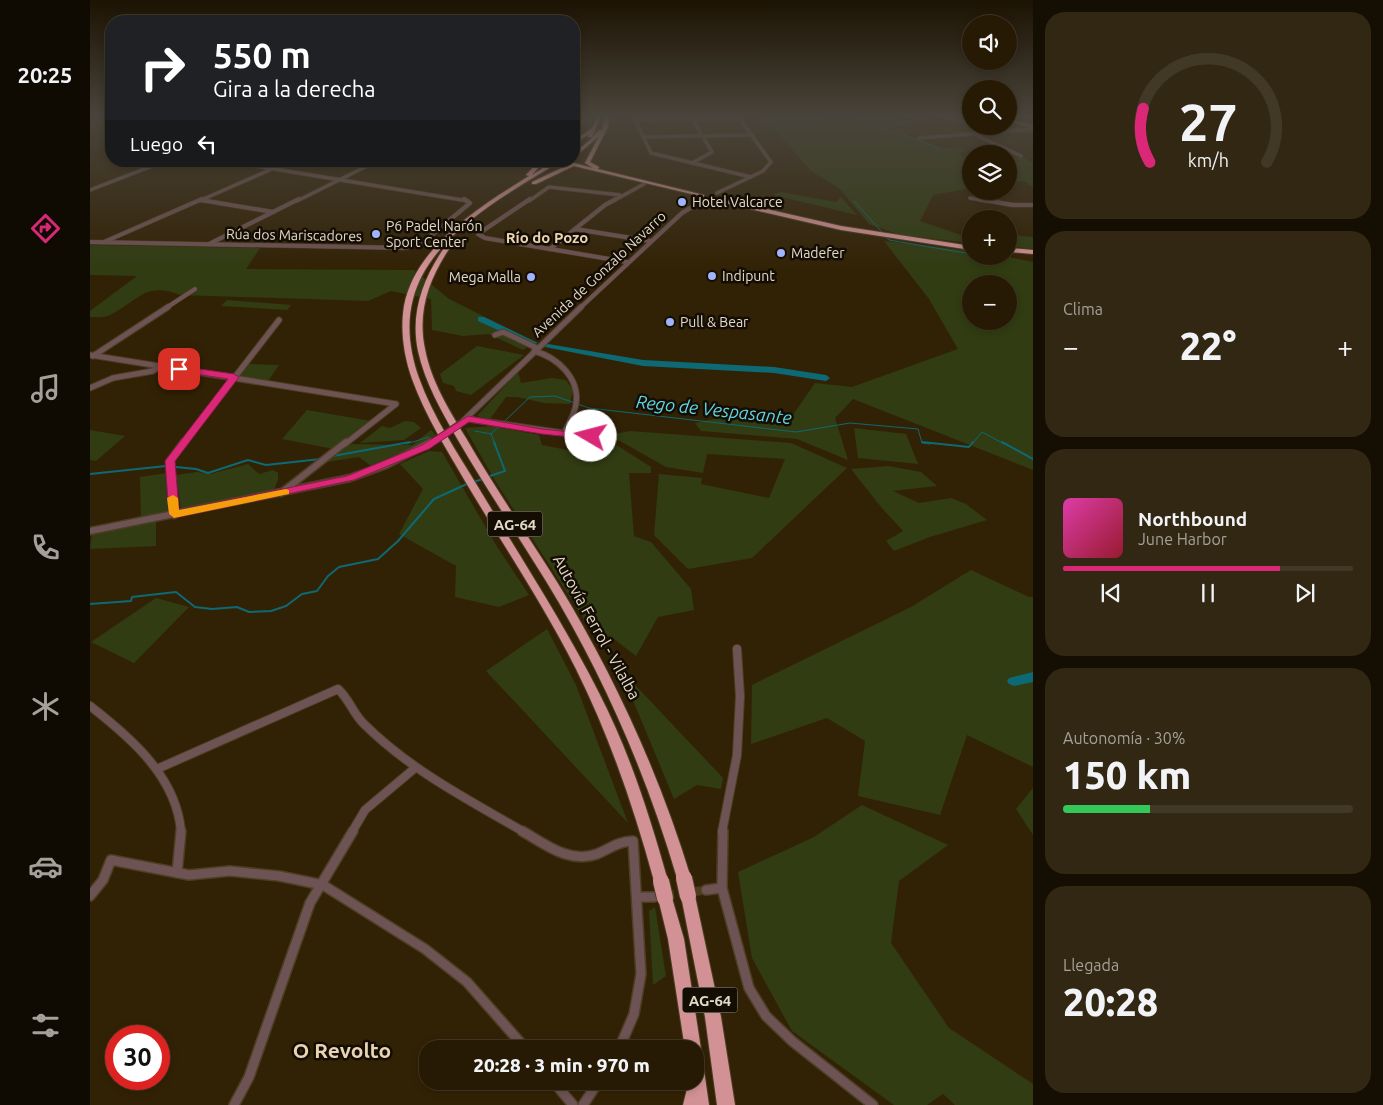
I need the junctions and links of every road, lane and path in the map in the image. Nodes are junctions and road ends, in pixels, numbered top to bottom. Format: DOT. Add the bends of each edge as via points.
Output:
graph roads {
  1 [pos="141,167"];
  2 [pos="148,167"];
  3 [pos="261,167"];
  4 [pos="277,167"];
  5 [pos="365,167"];
  6 [pos="536,167"];
  7 [pos="560,167"];
  8 [pos="560,167"];
  9 [pos="577,167"];
  10 [pos="583,167"];
  11 [pos="591,167"];
  12 [pos="708,167"];
  13 [pos="768,167"];
  14 [pos="273,169"];
  15 [pos="599,170"];
  16 [pos="751,177"];
  17 [pos="341,179"];
  18 [pos="648,183"];
  19 [pos="90,188"];
  20 [pos="620,196"];
  21 [pos="710,196"];
  22 [pos="201,200"];
  23 [pos="982,200"];
  24 [pos="1033,205"];
  25 [pos="274,212"];
  26 [pos="575,229"];
  27 [pos="456,230"];
  28 [pos="650,241"];
  29 [pos="90,242"];
  30 [pos="102,242"];
  31 [pos="208,244"];
  32 [pos="962,246"];
  33 [pos="550,249"];
  34 [pos="1017,252"];
  35 [pos="1033,253"];
  36 [pos="627,262"];
  37 [pos="195,289"];
  38 [pos="279,320"];
  39 [pos="495,335"];
  40 [pos="536,350"];
  41 [pos="91,356"];
  42 [pos="161,366"];
  43 [pos="234,377"];
  44 [pos="90,388"];
  45 [pos="468,419"];
  46 [pos="564,433"];
  47 [pos="591,436"];
  48 [pos="281,493"];
  49 [pos="174,514"];
  50 [pos="90,531"];
  51 [pos="737,649"];
  52 [pos="90,706"];
  53 [pos="415,768"];
  54 [pos="158,769"];
  55 [pos="177,873"];
  56 [pos="323,885"];
  57 [pos="722,888"];
  58 [pos="706,890"];
  59 [pos="90,896"];
  60 [pos="637,897"];
  61 [pos="660,898"];
  62 [pos="518,1040"];
  63 [pos="623,1040"];
  64 [pos="692,1040"];
  65 [pos="560,1090"];
  66 [pos="593,1090"];
  67 [pos="694,1090"];
  68 [pos="698,1090"];
  69 [pos="234,1105"];
  70 [pos="573,1105"];
  71 [pos="583,1105"];
  72 [pos="692,1105"];
  73 [pos="700,1105"];
  74 [pos="726,1105"];
  75 [pos="873,1105"];
  1 -- 19 [label="street"];
  2 -- 19 [label="street"];
  3 -- 14 [label="street"];
  4 -- 14 [label="street"];
  5 -- 17 [label="street"];
  6 -- 27 [label="highway"];
  7 -- 74 [label="highway, Autovía Ferrol - Vilalba / AG-64, bridge" via="465,230 447,248 434,268 419,308 421,349 439,398 458,433 598,662 644,757 684,878 713,1017"];
  8 -- 27 [label="highway, AG-64"];
  9 -- 15 [label="highway"];
  10 -- 15 [label="highway"];
  11 -- 15 [label="highway"];
  12 -- 16 [label="street"];
  13 -- 16 [label="street, Avenida de Gonzalo Navarro"];
  14 -- 17 [label="street"];
  14 -- 22 [label="street"];
  15 -- 18 [label="highway"];
  16 -- 21 [label="street, Avenida de Gonzalo Navarro"];
  17 -- 25 [label="street"];
  17 -- 31 [label="street, Rúa dos Mariscadores" via="469,202 422,243 410,247"];
  18 -- 20 [label="street"];
  18 -- 21 [label="highway"];
  20 -- 26 [label="street"];
  20 -- 33 [label="street" via="549,187 478,234"];
  21 -- 28 [label="street, Avenida de Gonzalo Navarro" via="682,213"];
  21 -- 32 [label="highway" via="849,229"];
  22 -- 25 [label="street"];
  22 -- 30 [label="street"];
  23 -- 24 [label="street"];
  25 -- 31 [label="street"];
  26 -- 28 [label="street"];
  26 -- 33 [label="street"];
  27 -- 61 [label="highway, AG-64, bridge" via="425,265 411,296 407,331 411,363 420,389 446,439 596,698 642,814 661,881"];
  28 -- 36 [label="street, Avenida de Gonzalo Navarro"];
  29 -- 30 [label="street, Rúa dos Mariscadores"];
  30 -- 31 [label="street, Rúa dos Mariscadores"];
  33 -- 36 [label="street"];
  34 -- 35 [label="highway"];
  36 -- 40 [label="street, Avenida de Gonzalo Navarro"];
  37 -- 41 [label="street"];
  38 -- 43 [label="street"];
  39 -- 40 [label="street" via="503,332"];
  40 -- 45 [label="street, Avenida de Gonzalo Navarro"];
  40 -- 46 [label="street" via="559,364 576,387 576,405"];
  41 -- 42 [label="street"];
  42 -- 43 [label="street"];
  42 -- 44 [label="street" via="153,371 113,378"];
  43 -- 48 [label="street" via="396,404"];
  43 -- 49 [label="street" via="170,461"];
  45 -- 46 [label="street"];
  45 -- 48 [label="street, Avenida de Gonzalo Navarro, bridge" via="436,440 386,465 350,478"];
  46 -- 47 [label="street"];
  48 -- 49 [label="street, Avenida de Gonzalo Navarro"];
  49 -- 50 [label="street, Avenida de Gonzalo Navarro"];
  51 -- 57 [label="street" via="740,696 737,755 722,834"];
  52 -- 54 [label="street" via="123,731"];
  53 -- 54 [label="street" via="361,721 348,698 338,689"];
  53 -- 56 [label="street" via="365,810"];
  53 -- 60 [label="street" via="560,853 579,857 593,855 626,840 633,841"];
  54 -- 55 [label="street" via="180,823"];
  55 -- 56 [label="street" via="189,876 230,871"];
  55 -- 59 [label="street" via="111,860 103,880"];
  56 -- 62 [label="street" via="425,949 467,982"];
  56 -- 69 [label="street" via="310,903 249,1077"];
  57 -- 58 [label="street"];
  57 -- 75 [label="street" via="749,988 766,1016 792,1041"];
  60 -- 61 [label="street"];
  60 -- 63 [label="street" via="641,974 634,1014"];
  61 -- 64 [label="highway, AG-64" via="676,939"];
  65 -- 70 [label="street"];
  66 -- 71 [label="street"];
  67 -- 72 [label="highway"];
  68 -- 73 [label="highway"];
}
